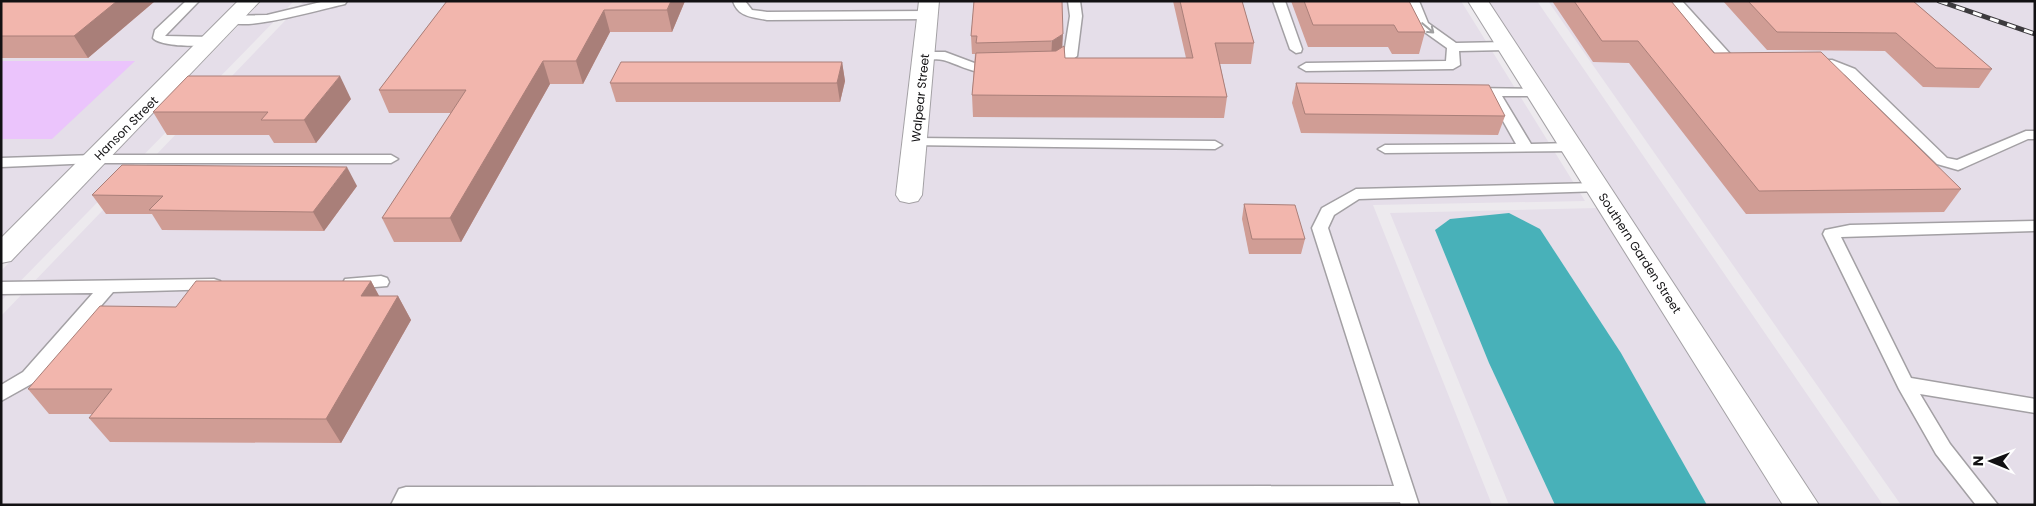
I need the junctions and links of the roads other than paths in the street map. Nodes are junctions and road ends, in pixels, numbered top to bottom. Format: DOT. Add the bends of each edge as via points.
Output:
graph roads {
  1 [pos="193,1"];
  2 [pos="250,1"];
  3 [pos="340,1"];
  4 [pos="739,1"];
  5 [pos="1074,1"];
  6 [pos="1280,1"];
  7 [pos="1413,1"];
  8 [pos="1478,1"];
  9 [pos="1675,1"];
  10 [pos="929,8"];
  11 [pos="232,20"];
  12 [pos="212,41"];
  13 [pos="1506,46"];
  14 [pos="1454,47"];
  15 [pos="1296,49"];
  16 [pos="924,56"];
  17 [pos="1756,63"];
  18 [pos="1804,64"];
  19 [pos="1035,66"];
  20 [pos="1005,67"];
  21 [pos="1306,67"];
  22 [pos="1454,92"];
  23 [pos="1493,92"];
  24 [pos="1536,92"];
  25 [pos="2035,135"];
  26 [pos="915,142"];
  27 [pos="1215,145"];
  28 [pos="1572,147"];
  29 [pos="1526,148"];
  30 [pos="1385,149"];
  31 [pos="95,159"];
  32 [pos="390,159"];
  33 [pos="1,163"];
  34 [pos="1597,188"];
  35 [pos="908,195"];
  36 [pos="2035,226"];
  37 [pos="1,254"];
  38 [pos="380,282"];
  39 [pos="332,283"];
  40 [pos="235,285"];
  41 [pos="108,287"];
  42 [pos="1,288"];
  43 [pos="1905,384"];
  44 [pos="1,394"];
  45 [pos="2035,406"];
  46 [pos="1409,500"];
  47 [pos="402,505"];
  48 [pos="1802,505"];
  49 [pos="1988,505"];
  1 -- 12 [label="lane" via="159,33 159,38"];
  2 -- 11 [label="street, Hanson Street"];
  3 -- 11 [label="lane" via="267,19"];
  4 -- 10 [label="lane" via="748,13 767,16"];
  5 -- 19 [label="lane" via="1076,16 1070,56 1055,66"];
  6 -- 15 [label="lane"];
  7 -- 14 [label="lane, one-way" via="1423,25"];
  8 -- 13 [label="street, Southern Garden Street"];
  9 -- 17 [label="lane" via="1728,59"];
  10 -- 16 [label="street, Walpear Street"];
  11 -- 12 [label="street, Hanson Street"];
  12 -- 31 [label="street, Hanson Street"];
  13 -- 14 [label="lane"];
  13 -- 24 [label="street, Southern Garden Street"];
  14 -- 21 [label="lane" via="1453,65"];
  16 -- 20 [label="lane" via="945,56 975,68"];
  16 -- 26 [label="street, Walpear Street"];
  18 -- 25 [label="lane" via="1832,64 1850,72 1942,161 1958,165 2026,135"];
  22 -- 23 [label="lane"];
  23 -- 24 [label="lane"];
  23 -- 29 [label="lane"];
  24 -- 28 [label="street, Southern Garden Street"];
  26 -- 27 [label="lane"];
  26 -- 35 [label="street, Walpear Street"];
  28 -- 29 [label="lane"];
  28 -- 34 [label="street, Southern Garden Street"];
  29 -- 30 [label="lane"];
  31 -- 32 [label="lane"];
  31 -- 33 [label="lane"];
  31 -- 37 [label="street, Hanson Street"];
  34 -- 46 [label="lane" via="1356,194 1328,212 1320,228"];
  34 -- 48 [label="street, Southern Garden Street"];
  36 -- 43 [label="lane" via="1850,230 1831,234"];
  38 -- 39 [label="lane"];
  40 -- 41 [label="lane"];
  41 -- 42 [label="lane"];
  41 -- 44 [label="lane" via="28,377"];
  43 -- 45 [label="lane"];
  43 -- 49 [label="lane" via="1943,450"];
  46 -- 47 [label="lane" via="406,495"];
}
